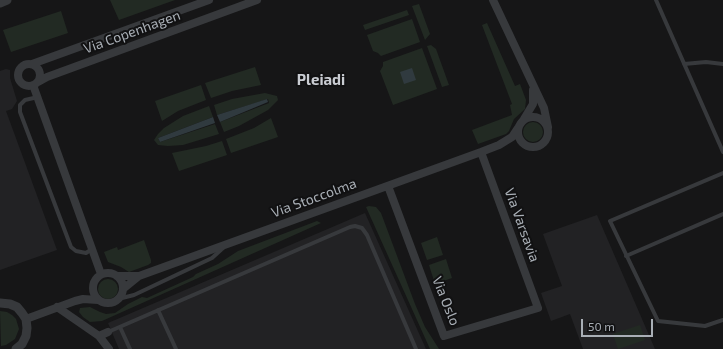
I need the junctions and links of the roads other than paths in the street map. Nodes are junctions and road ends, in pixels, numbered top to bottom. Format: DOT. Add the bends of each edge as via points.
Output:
graph roads {
  1 [pos="7,0"];
  2 [pos="209,0"];
  3 [pos="257,0"];
  4 [pos="493,0"];
  5 [pos="656,0"];
  6 [pos="0,3"];
  7 [pos="32,64"];
  8 [pos="684,64"];
  9 [pos="723,64"];
  10 [pos="36,83"];
  11 [pos="533,87"];
  12 [pos="38,97"];
  13 [pos="524,120"];
  14 [pos="548,127"];
  15 [pos="518,128"];
  16 [pos="524,144"];
  17 [pos="499,145"];
  18 [pos="481,152"];
  19 [pos="723,152"];
  20 [pos="723,173"];
  21 [pos="388,186"];
  22 [pos="723,214"];
  23 [pos="227,244"];
  24 [pos="92,249"];
  25 [pos="626,256"];
  26 [pos="101,274"];
  27 [pos="117,276"];
  28 [pos="139,276"];
  29 [pos="92,285"];
  30 [pos="123,290"];
  31 [pos="98,300"];
  32 [pos="118,300"];
  33 [pos="75,301"];
  34 [pos="0,303"];
  35 [pos="57,307"];
  36 [pos="538,308"];
  37 [pos="158,310"];
  38 [pos="26,319"];
  39 [pos="723,320"];
  40 [pos="120,327"];
  41 [pos="108,332"];
  42 [pos="100,336"];
  43 [pos="16,349"];
  44 [pos="109,349"];
  45 [pos="130,349"];
  46 [pos="176,349"];
  47 [pos="416,349"];
  1 -- 6 [label="street"];
  2 -- 7 [label="street, Via Copenhagen"];
  3 -- 10 [label="street, Via Copenhagen"];
  4 -- 11 [label="street"];
  5 -- 8 [label="lane"];
  7 -- 10 [label="street" via="40,72"];
  7 -- 10 [label="street" via="22,67 18,74 20,82 28,86"];
  8 -- 9 [label="lane"];
  8 -- 19 [label="lane"];
  10 -- 12 [label="street"];
  11 -- 13 [label="street" via="533,104"];
  11 -- 14 [label="street" via="544,108"];
  12 -- 24 [label="street"];
  12 -- 24 [label="lane" via="25,100 20,105 20,112 71,247 86,253"];
  13 -- 14 [label="street" via="528,117 538,117"];
  13 -- 15 [label="street"];
  14 -- 16 [label="street" via="548,136 542,144 533,147"];
  15 -- 16 [label="street" via="519,137"];
  15 -- 17 [label="street, Via Stoccolma" via="512,137"];
  16 -- 17 [label="street, Via Stoccolma"];
  17 -- 18 [label="street, Via Stoccolma"];
  18 -- 21 [label="street, Via Stoccolma"];
  18 -- 36 [label="street, Via Varsavia"];
  20 -- 25 [label="lane" via="610,221"];
  21 -- 23 [label="street, Via Stoccolma"];
  21 -- 36 [label="street, Via Oslo" via="444,336"];
  22 -- 25 [label="lane"];
  23 -- 28 [label="street, Via Stoccolma"];
  23 -- 32 [label="lane" via="212,258"];
  24 -- 26 [label="street"];
  25 -- 39 [label="lane" via="658,322 705,326"];
  26 -- 27 [label="street" via="112,273"];
  26 -- 29 [label="street"];
  27 -- 28 [label="street, Via Stoccolma"];
  27 -- 30 [label="street"];
  28 -- 30 [label="street, Via Stoccolma"];
  29 -- 31 [label="street"];
  29 -- 33 [label="street"];
  30 -- 32 [label="street"];
  31 -- 32 [label="street" via="109,304"];
  31 -- 33 [label="street"];
  33 -- 35 [label="street"];
  34 -- 38 [label="street" via="17,307"];
  35 -- 38 [label="street"];
  35 -- 42 [label="street"];
  37 -- 40 [label="lane"];
  37 -- 46 [label="lane"];
  37 -- 47 [label="lane" via="355,226 362,228 367,234"];
  38 -- 43 [label="street" via="26,336"];
  40 -- 41 [label="lane"];
  40 -- 45 [label="lane"];
  41 -- 42 [label="street"];
  42 -- 44 [label="street"];
}
